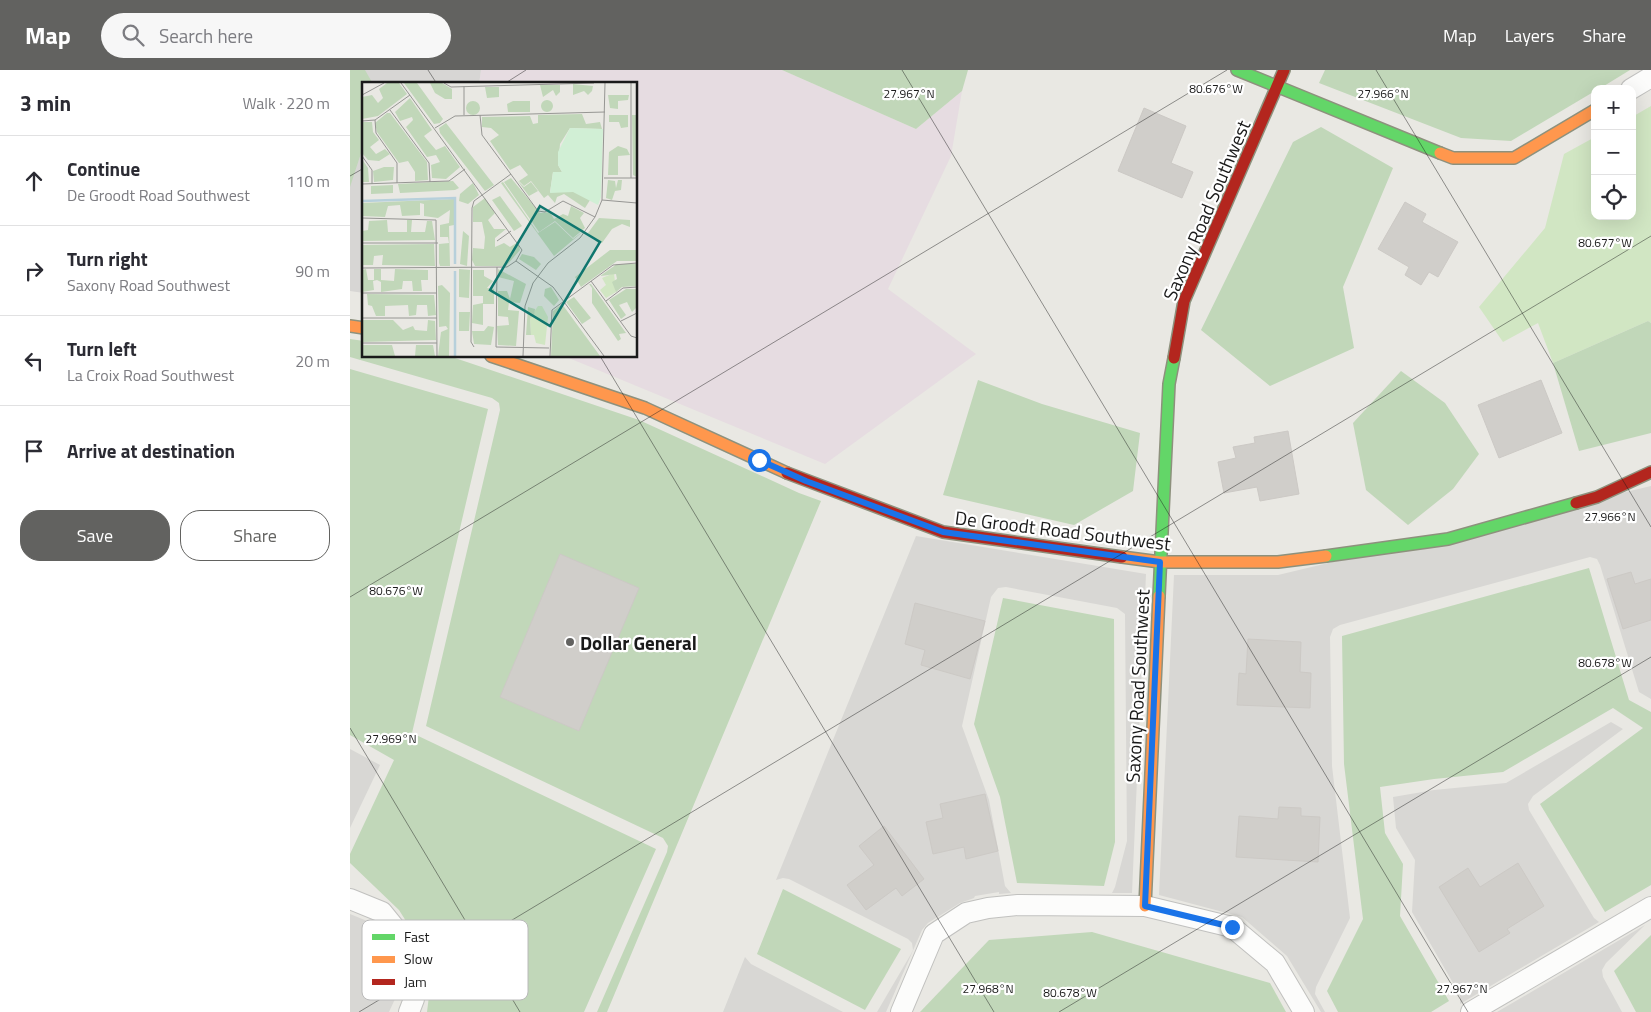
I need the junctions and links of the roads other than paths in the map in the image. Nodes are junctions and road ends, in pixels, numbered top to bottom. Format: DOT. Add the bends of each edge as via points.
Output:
graph roads {
  1 [pos="1238,70"];
  2 [pos="1284,70"];
  3 [pos="1651,77"];
  4 [pos="1277,86"];
  5 [pos="1636,86"];
  6 [pos="1591,112"];
  7 [pos="498,358"];
  8 [pos="1651,472"];
  9 [pos="1160,562"];
  10 [pos="350,899"];
  11 [pos="1145,906"];
  12 [pos="1651,907"];
  13 [pos="388,920"];
  14 [pos="414,1000"];
  15 [pos="409,1012"];
  16 [pos="901,1012"];
  17 [pos="1304,1012"];
  18 [pos="1471,1012"];
  1 -- 4 [label="street"];
  2 -- 4 [label="street, Saxony Road Southwest"];
  3 -- 5 [label="street"];
  4 -- 6 [label="street" via="1454,158 1514,158"];
  4 -- 9 [label="street, Saxony Road Southwest" via="1184,301 1169,384"];
  7 -- 9 [label="street, De Groodt Road Southwest" via="645,408 806,481 943,532"];
  8 -- 9 [label="street, De Groodt Road Southwest" via="1596,497 1448,538 1278,562"];
  9 -- 11 [label="street, Saxony Road Southwest"];
  10 -- 13 [label="street" via="382,912"];
  11 -- 16 [label="street" via="1018,906 988,908 966,914 934,934"];
  11 -- 17 [label="street" via="1232,927 1274,963"];
  12 -- 18 [label="street"];
  14 -- 15 [label="street"];
}
